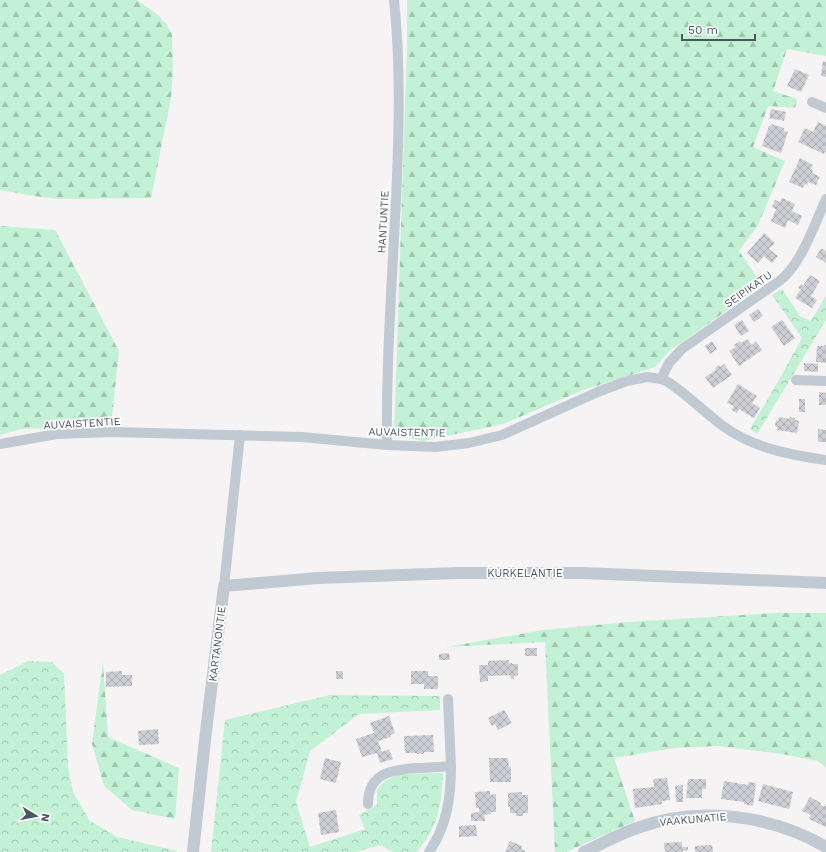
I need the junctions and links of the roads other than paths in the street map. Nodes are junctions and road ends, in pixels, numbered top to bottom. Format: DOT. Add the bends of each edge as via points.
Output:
graph roads {
  1 [pos="394,0"];
  2 [pos="812,102"];
  3 [pos="826,108"];
  4 [pos="826,199"];
  5 [pos="662,379"];
  6 [pos="796,380"];
  7 [pos="826,381"];
  8 [pos="240,435"];
  9 [pos="0,444"];
  10 [pos="387,445"];
  11 [pos="826,460"];
  12 [pos="826,583"];
  13 [pos="224,586"];
  14 [pos="448,699"];
  15 [pos="451,766"];
  16 [pos="368,804"];
  17 [pos="826,847"];
  18 [pos="193,852"];
  19 [pos="429,852"];
  20 [pos="584,852"];
  1 -- 10 [label="street, HANTUNTIE" via="398,35 398,142"];
  2 -- 3 [label="street"];
  4 -- 5 [label="street, SEIPIKATU" via="796,263 788,274 682,349 669,363"];
  5 -- 10 [label="street, AUVAISTENTIE" via="647,377 627,381 502,435 483,440 435,447"];
  5 -- 11 [label="street, AUVAISTENTIE" via="675,386 723,426 744,438 777,450"];
  6 -- 7 [label="street"];
  8 -- 9 [label="street, AUVAISTENTIE" via="112,432 57,434"];
  8 -- 10 [label="street, AUVAISTENTIE" via="302,437"];
  8 -- 13 [label="street, KARTANONTIE"];
  12 -- 13 [label="street, KURKELANTIE" via="582,573 458,573 318,578"];
  13 -- 18 [label="street, KARTANONTIE"];
  14 -- 15 [label="street"];
  15 -- 16 [label="street" via="383,774 372,786 368,794"];
  15 -- 19 [label="street" via="448,810 440,833"];
  17 -- 20 [label="street, VAAKUNATIE" via="796,832 766,822 721,816 690,817 654,823"];
}
